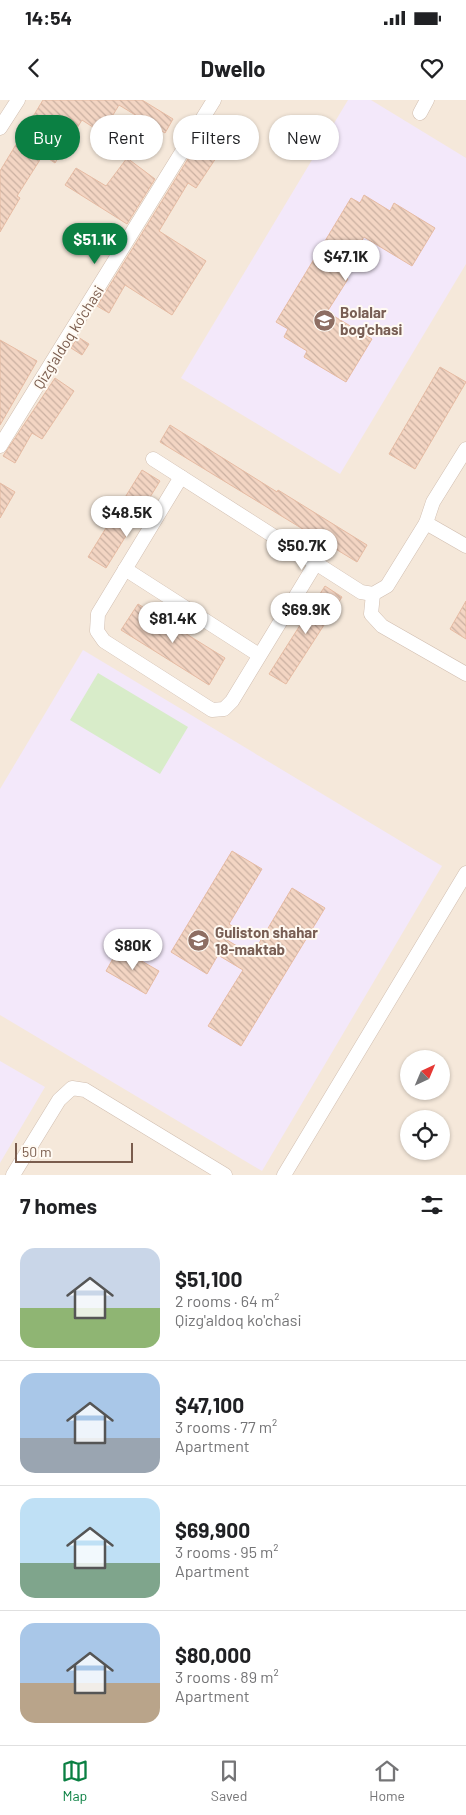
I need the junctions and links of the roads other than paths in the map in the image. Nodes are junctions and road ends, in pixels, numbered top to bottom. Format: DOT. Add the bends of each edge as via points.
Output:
graph roads {
  1 [pos="18,100"];
  2 [pos="214,100"];
  3 [pos="427,100"];
  4 [pos="420,113"];
  5 [pos="0,128"];
  6 [pos="0,446"];
  7 [pos="466,449"];
  8 [pos="153,459"];
  9 [pos="181,477"];
  10 [pos="426,523"];
  11 [pos="466,546"];
  12 [pos="316,563"];
  13 [pos="125,569"];
  14 [pos="373,594"];
  15 [pos="259,655"];
  16 [pos="466,674"];
  17 [pos="466,873"];
  18 [pos="13,1175"];
  19 [pos="225,1175"];
  20 [pos="284,1175"];
  1 -- 5 [label="street"];
  2 -- 6 [label="street, Qizg'aldoq ko'chasi"];
  3 -- 4 [label="street"];
  7 -- 10 [label="street" via="433,502"];
  8 -- 9 [label="street"];
  9 -- 12 [label="street"];
  9 -- 13 [label="street"];
  10 -- 11 [label="street"];
  10 -- 14 [label="street" via="387,586"];
  12 -- 14 [label="street" via="361,592"];
  12 -- 15 [label="street"];
  13 -- 15 [label="street"];
  13 -- 15 [label="street" via="98,614 97,631 104,641 212,710 224,709 232,701"];
  14 -- 16 [label="street" via="371,614 382,626"];
  17 -- 20 [label="street"];
  18 -- 19 [label="street" via="59,1100 72,1088 85,1090"];
}
